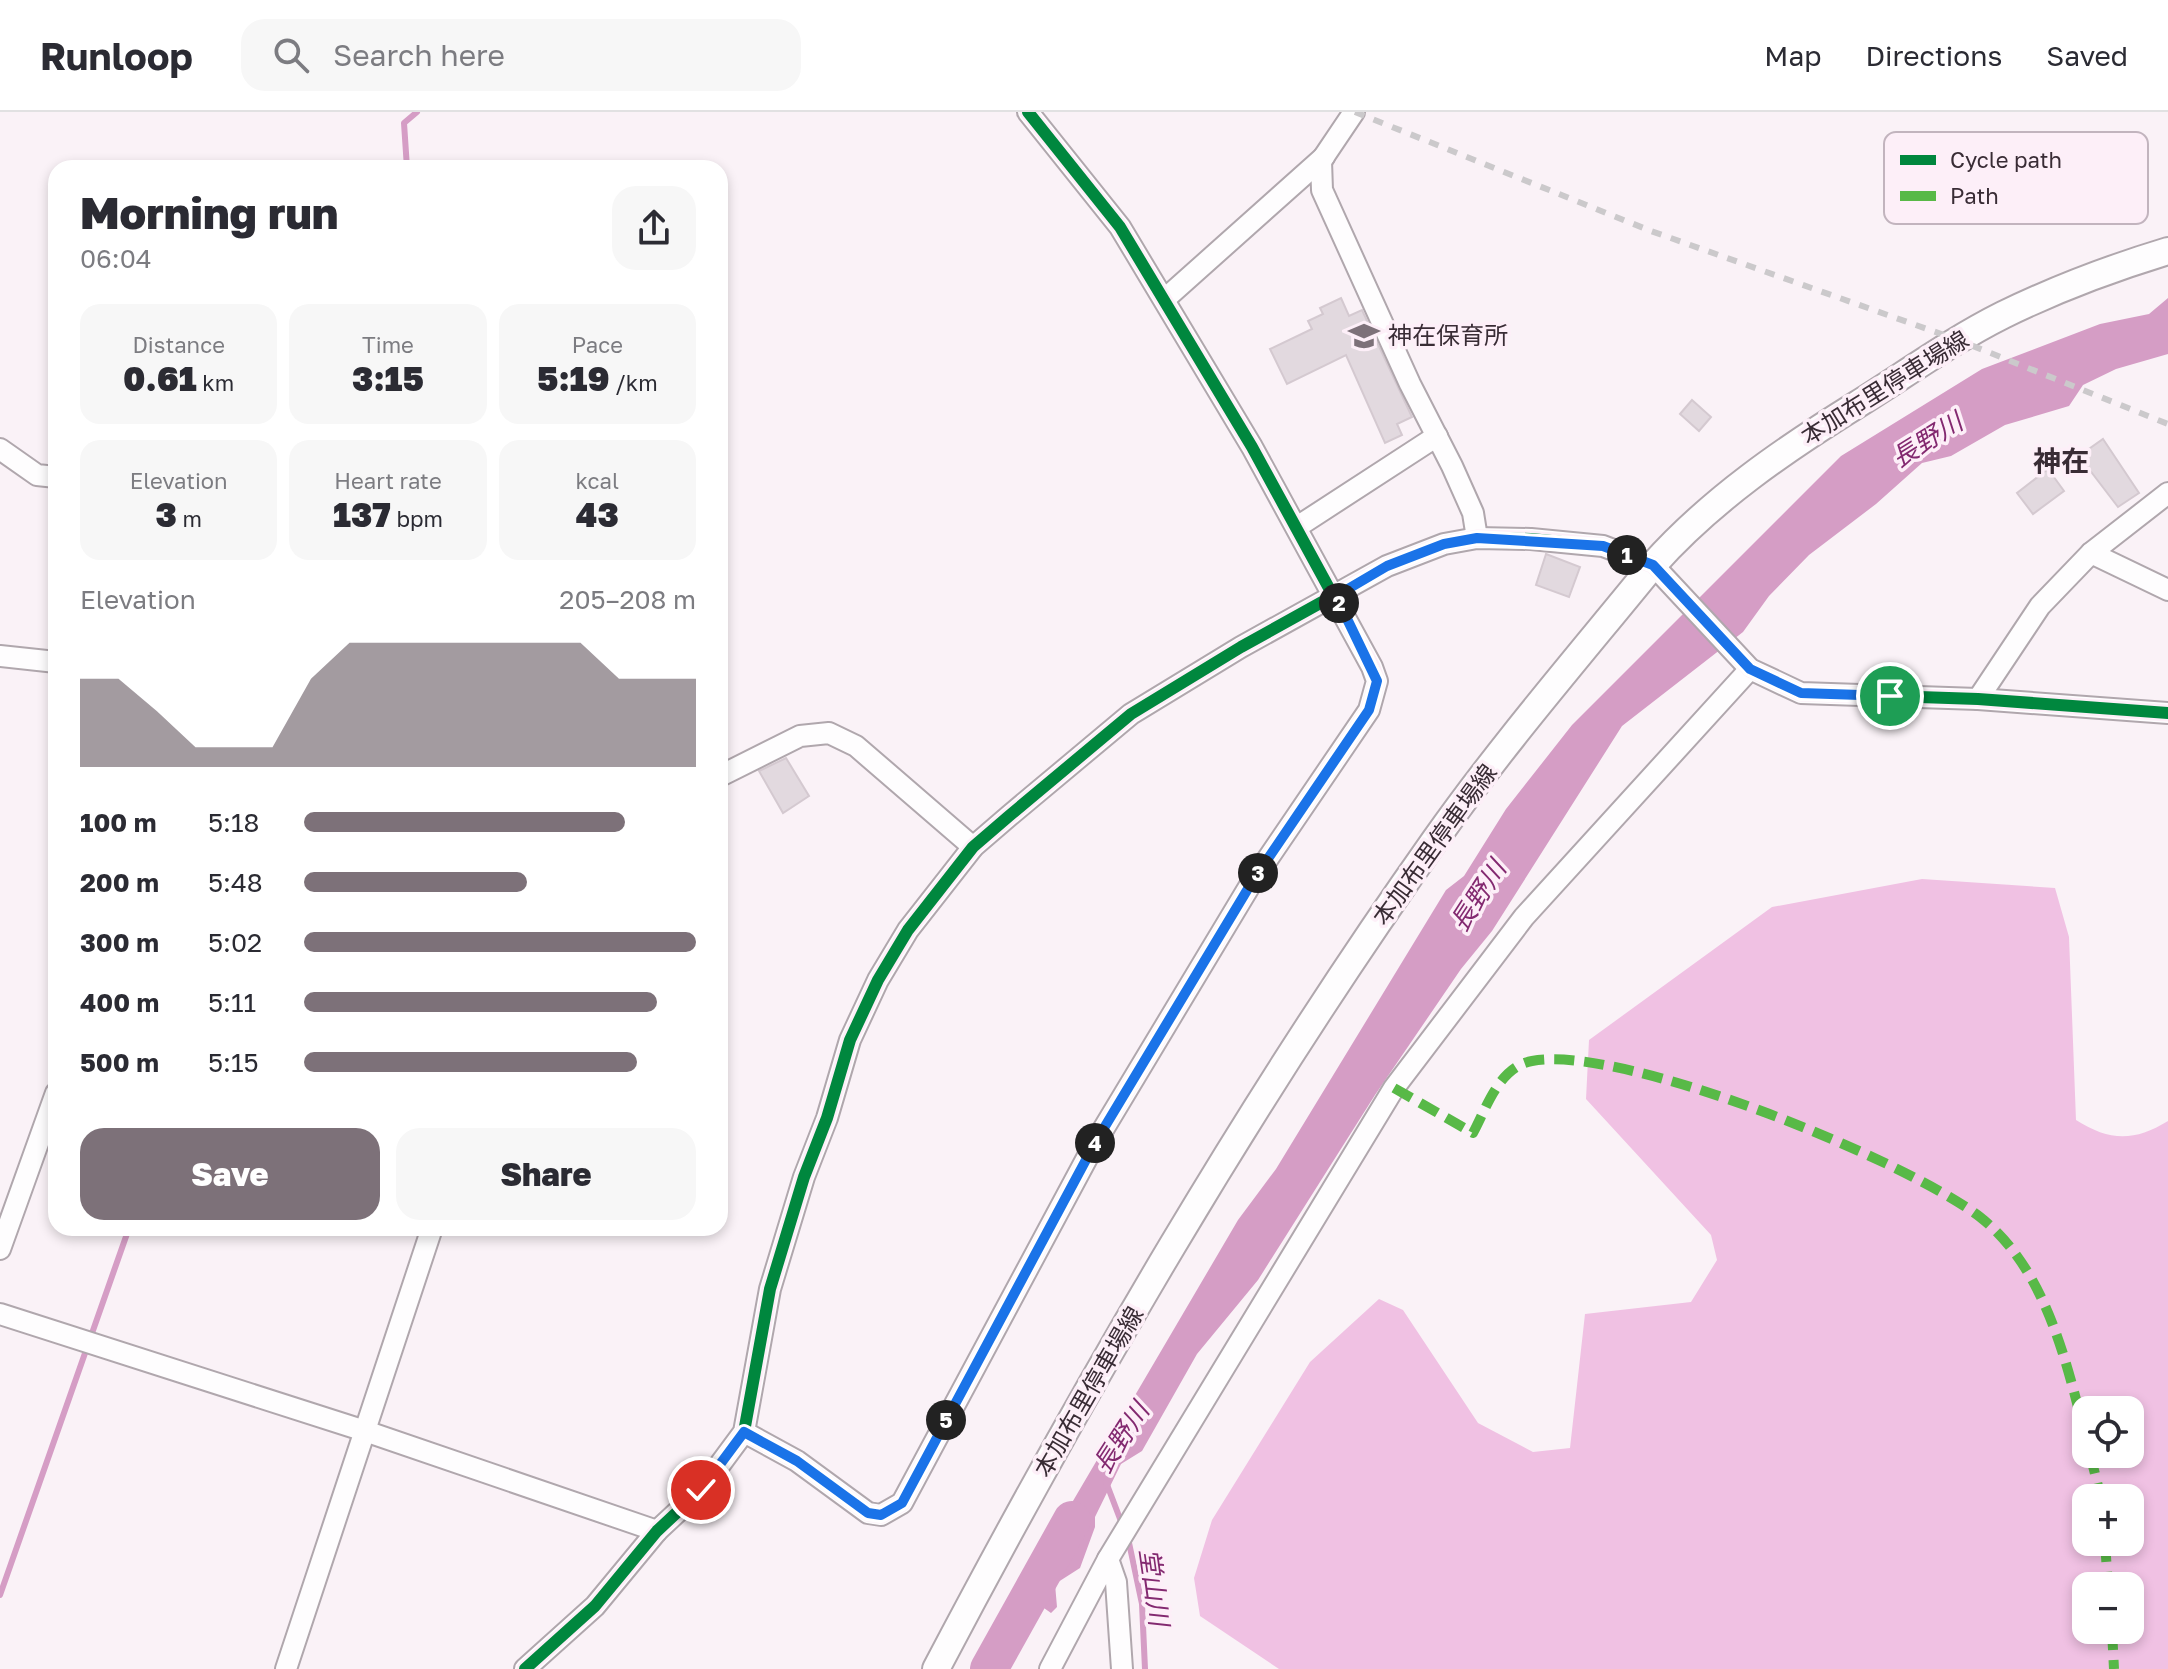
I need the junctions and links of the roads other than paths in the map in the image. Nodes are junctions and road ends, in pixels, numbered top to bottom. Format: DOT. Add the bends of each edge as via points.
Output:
graph roads {
  1 [pos="1028,112"];
  2 [pos="1354,112"];
  3 [pos="1326,155"];
  4 [pos="2168,251"];
  5 [pos="1166,298"];
  6 [pos="1437,436"];
  7 [pos="0,449"];
  8 [pos="48,476"];
  9 [pos="2168,493"];
  10 [pos="1297,527"];
  11 [pos="1477,538"];
  12 [pos="2091,553"];
  13 [pos="1653,565"];
  14 [pos="2168,590"];
  15 [pos="1336,596"];
  16 [pos="0,656"];
  17 [pos="48,661"];
  18 [pos="1750,669"];
  19 [pos="1978,699"];
  20 [pos="2168,713"];
  21 [pos="728,772"];
  22 [pos="973,847"];
  23 [pos="48,1115"];
  24 [pos="429,1236"];
  25 [pos="0,1249"];
  26 [pos="0,1314"];
  27 [pos="365,1431"];
  28 [pos="744,1432"];
  29 [pos="657,1531"];
  30 [pos="1108,1559"];
  31 [pos="286,1669"];
  32 [pos="525,1669"];
  33 [pos="936,1669"];
  34 [pos="1050,1669"];
  35 [pos="1122,1669"];
  1 -- 5 [label="street" via="1120,227"];
  2 -- 3 [label="street"];
  3 -- 5 [label="street"];
  3 -- 6 [label="street" via="1320,174 1327,206"];
  4 -- 13 [label="main road, 本加布里停車場線" via="2062,289 1958,340 1801,439 1680,535"];
  5 -- 10 [label="street"];
  6 -- 10 [label="street"];
  6 -- 11 [label="street" via="1473,513"];
  7 -- 8 [label="street" via="37,475"];
  9 -- 12 [label="street"];
  10 -- 15 [label="street"];
  11 -- 13 [label="street" via="1603,546"];
  11 -- 15 [label="street" via="1444,544 1387,566"];
  12 -- 14 [label="street"];
  12 -- 19 [label="street" via="2040,606"];
  13 -- 18 [label="street"];
  13 -- 33 [label="main road, 本加布里停車場線" via="1436,838 1338,983 1110,1353"];
  15 -- 22 [label="street" via="1131,714"];
  15 -- 28 [label="street" via="1377,681 1369,710 1252,882 1095,1143 902,1503 881,1515 868,1513 797,1461"];
  16 -- 17 [label="street"];
  18 -- 19 [label="street" via="1801,693"];
  18 -- 30 [label="street" via="1524,917 1394,1088"];
  19 -- 20 [label="street"];
  21 -- 22 [label="street" via="800,736 829,733 856,746"];
  22 -- 28 [label="street" via="908,930 850,1040 770,1289"];
  23 -- 25 [label="street"];
  24 -- 27 [label="street"];
  26 -- 27 [label="street"];
  27 -- 29 [label="street"];
  27 -- 31 [label="street"];
  28 -- 29 [label="street" via="701,1490"];
  29 -- 32 [label="street" via="595,1606"];
  30 -- 34 [label="street"];
  30 -- 35 [label="street" via="1116,1582"];
}
